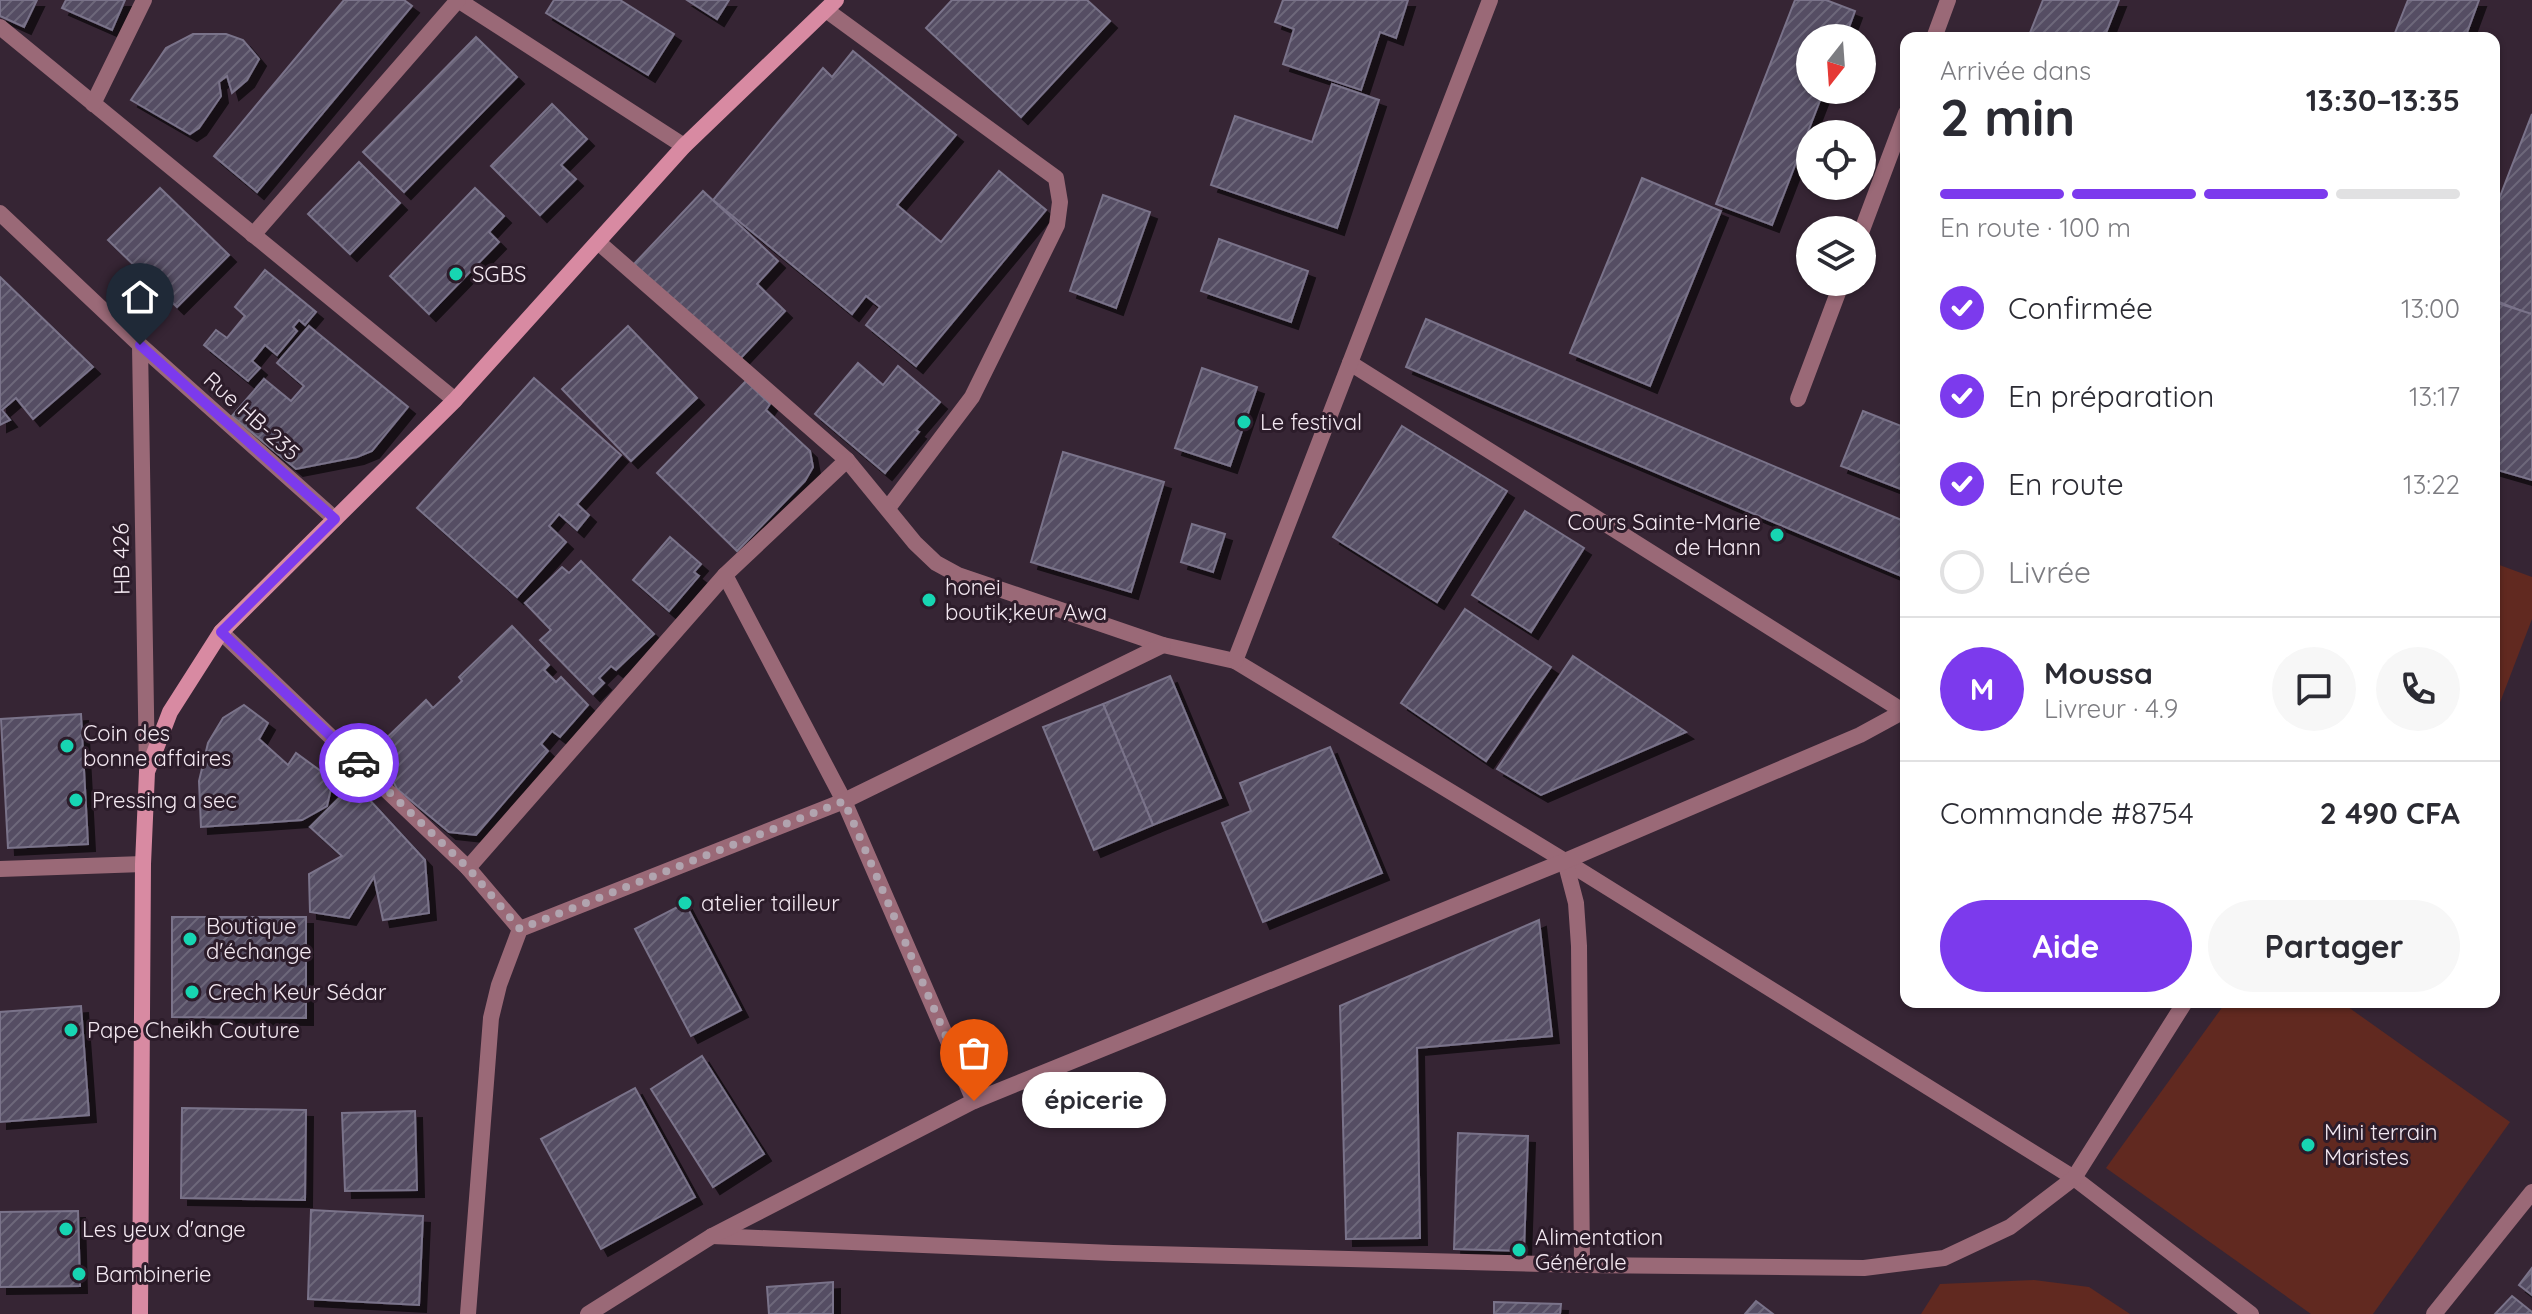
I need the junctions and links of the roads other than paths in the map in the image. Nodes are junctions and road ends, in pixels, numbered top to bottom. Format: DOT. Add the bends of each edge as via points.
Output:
graph roads {
  1 [pos="144,0"];
  2 [pos="458,0"];
  3 [pos="1490,0"];
  4 [pos="1948,0"];
  5 [pos="831,5"];
  6 [pos="0,27"];
  7 [pos="1936,32"];
  8 [pos="93,104"];
  9 [pos="1900,129"];
  10 [pos="684,146"];
  11 [pos="0,213"];
  12 [pos="1867,216"];
  13 [pos="253,235"];
  14 [pos="598,242"];
  15 [pos="1837,296"];
  16 [pos="140,345"];
  17 [pos="1350,363"];
  18 [pos="1798,399"];
  19 [pos="455,400"];
  20 [pos="847,460"];
  21 [pos="888,508"];
  22 [pos="335,519"];
  23 [pos="725,575"];
  24 [pos="221,632"];
  25 [pos="1163,645"];
  26 [pos="1235,661"];
  27 [pos="1900,709"];
  28 [pos="1900,715"];
  29 [pos="147,772"];
  30 [pos="844,801"];
  31 [pos="1565,861"];
  32 [pos="143,864"];
  33 [pos="468,868"];
  34 [pos="0,869"];
  35 [pos="520,929"];
  36 [pos="2181,1008"];
  37 [pos="974,1101"];
  38 [pos="2074,1178"];
  39 [pos="2532,1192"];
  40 [pos="712,1236"];
  41 [pos="1582,1265"];
  42 [pos="140,1314"];
  43 [pos="468,1314"];
  44 [pos="588,1314"];
  45 [pos="2251,1314"];
  46 [pos="2434,1314"];
  1 -- 8 [label="street"];
  2 -- 10 [label="street"];
  2 -- 13 [label="street"];
  3 -- 17 [label="street"];
  4 -- 7 [label="street"];
  5 -- 10 [label="street"];
  5 -- 21 [label="street" via="1056,178 1060,202 1057,225 972,397"];
  6 -- 8 [label="street"];
  8 -- 13 [label="street"];
  9 -- 12 [label="street"];
  10 -- 14 [label="street"];
  11 -- 16 [label="street, Rue HB-235"];
  13 -- 19 [label="street"];
  14 -- 19 [label="street"];
  14 -- 20 [label="street"];
  15 -- 18 [label="street"];
  16 -- 22 [label="street, Rue HB-235"];
  16 -- 29 [label="street, HB 426"];
  17 -- 26 [label="street"];
  17 -- 27 [label="street"];
  19 -- 22 [label="street"];
  20 -- 21 [label="street"];
  20 -- 23 [label="street"];
  21 -- 25 [label="street" via="915,543 958,575"];
  22 -- 24 [label="street"];
  23 -- 30 [label="street"];
  23 -- 33 [label="street"];
  24 -- 29 [label="street" via="170,712"];
  24 -- 33 [label="street"];
  25 -- 26 [label="street"];
  25 -- 30 [label="street"];
  26 -- 31 [label="street"];
  28 -- 31 [label="street"];
  29 -- 32 [label="street"];
  30 -- 35 [label="street"];
  30 -- 37 [label="street"];
  31 -- 37 [label="street"];
  31 -- 38 [label="street"];
  31 -- 41 [label="street" via="1576,903 1579,946"];
  32 -- 34 [label="street"];
  32 -- 42 [label="street"];
  33 -- 35 [label="street"];
  35 -- 43 [label="street" via="491,1018"];
  36 -- 38 [label="street"];
  37 -- 40 [label="street"];
  38 -- 41 [label="street" via="2010,1227 1944,1258 1864,1268"];
  38 -- 45 [label="street"];
  39 -- 46 [label="street"];
  40 -- 41 [label="street"];
  40 -- 44 [label="street"];
}
